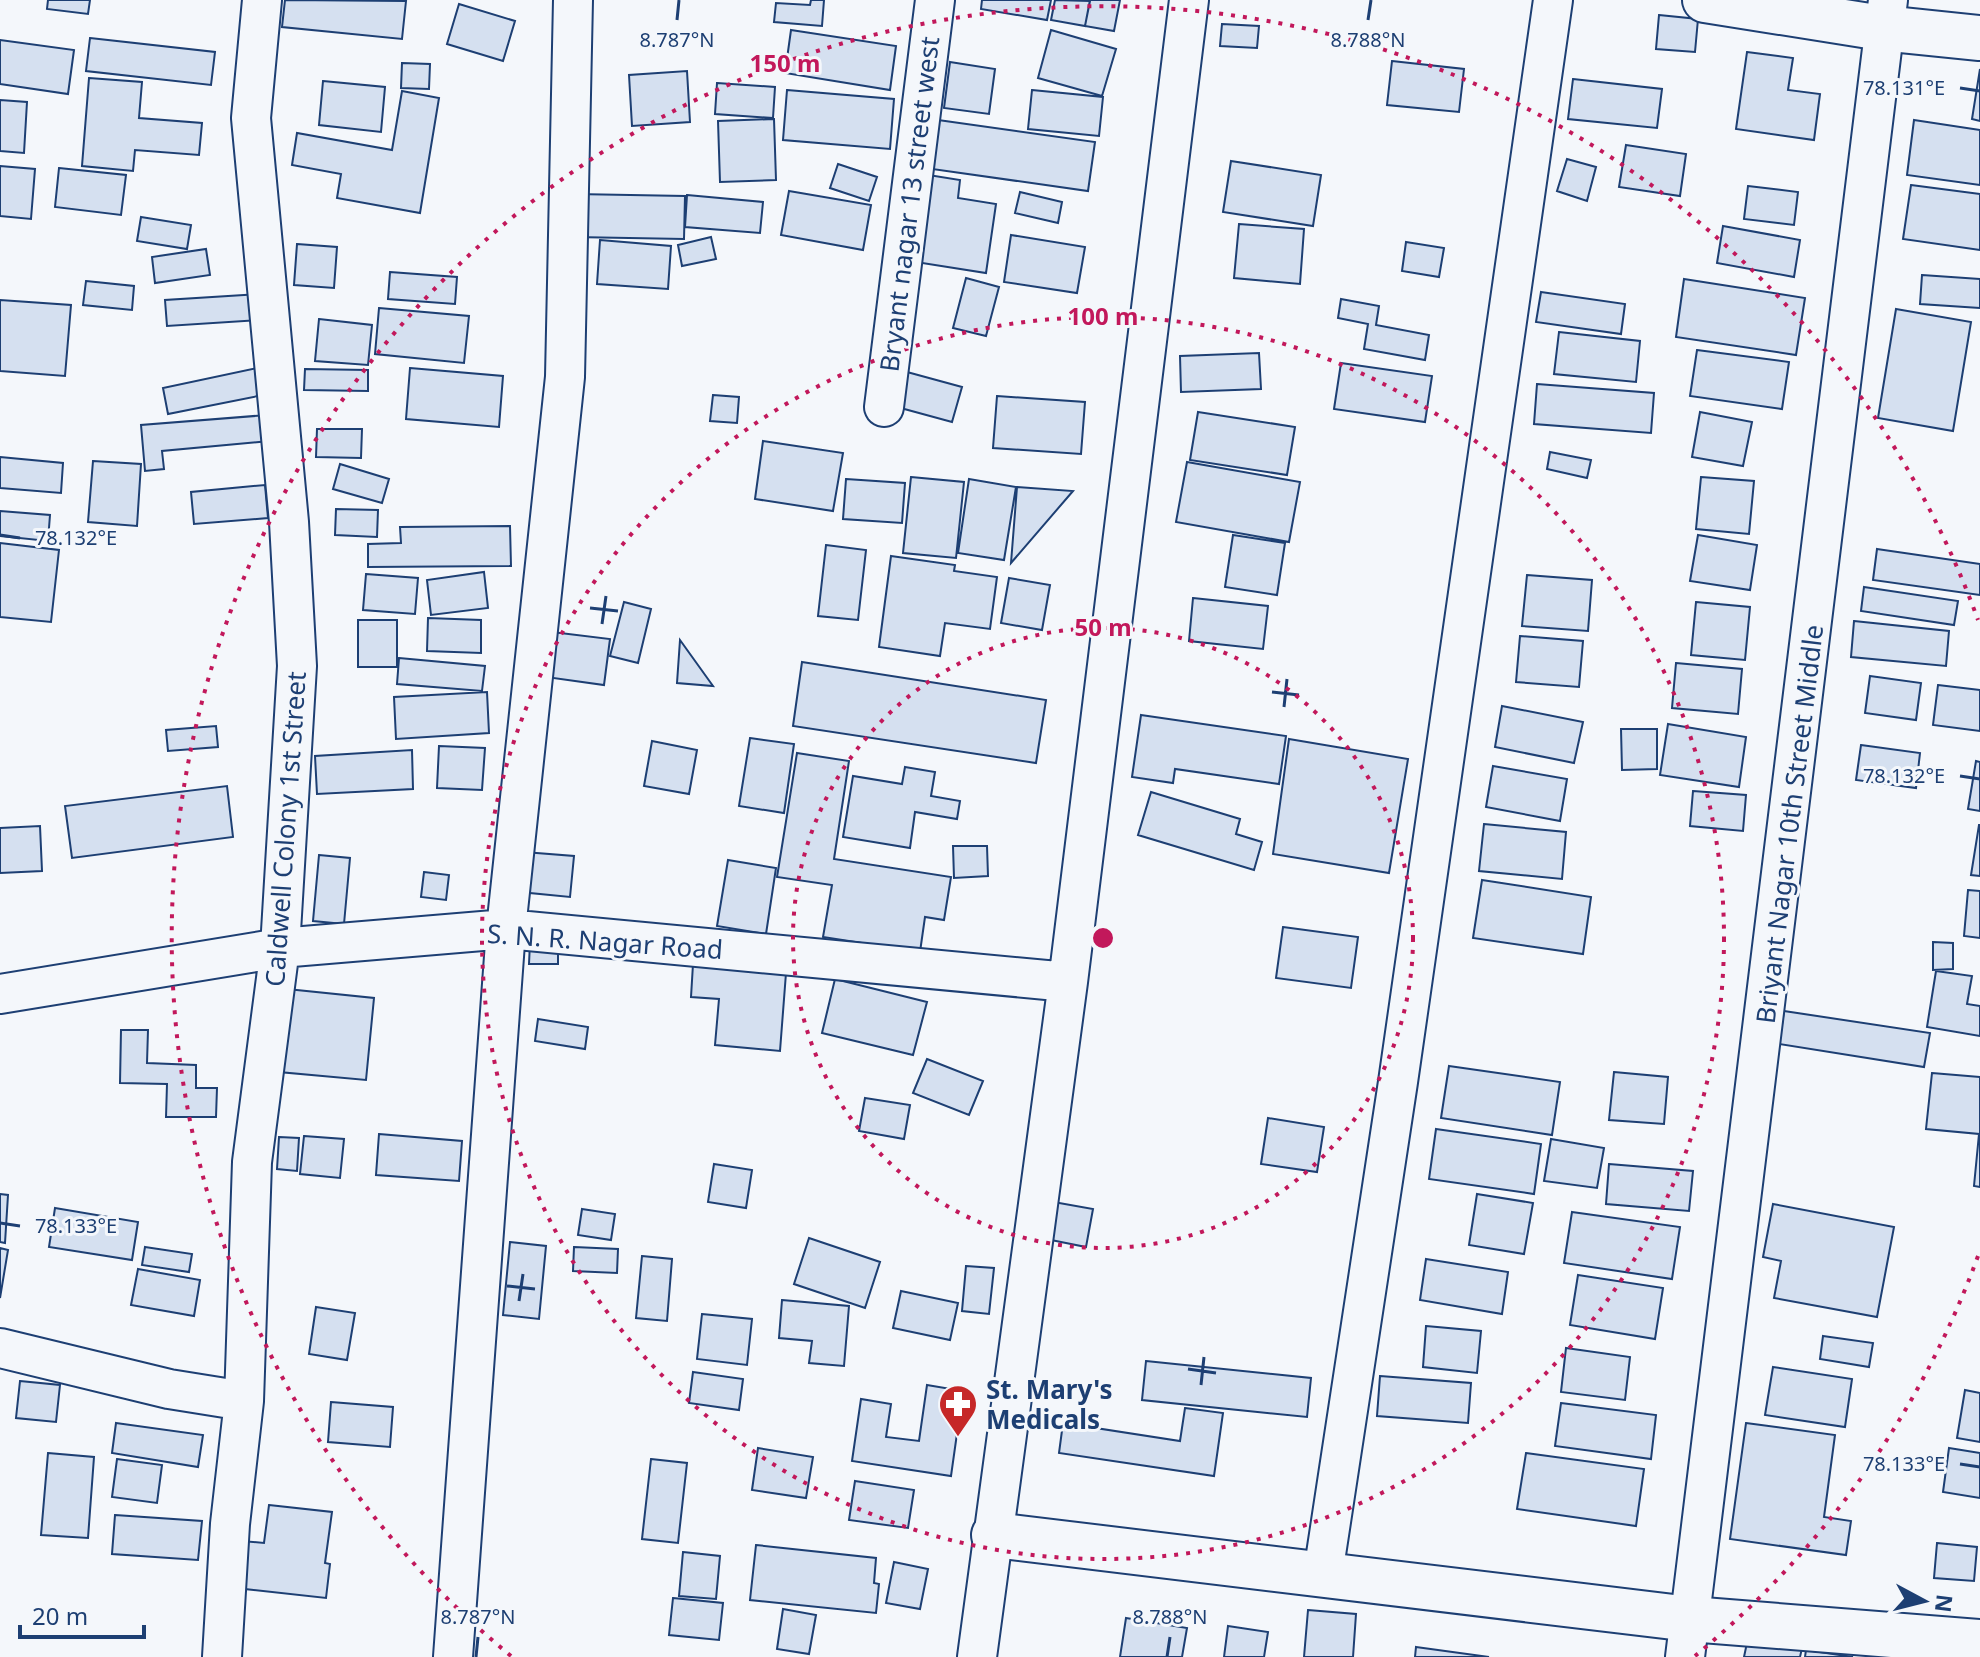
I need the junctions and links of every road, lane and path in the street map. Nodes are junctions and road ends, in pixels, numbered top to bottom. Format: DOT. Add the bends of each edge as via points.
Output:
graph roads {
  1 [pos="262,0"];
  2 [pos="573,0"];
  3 [pos="935,0"];
  4 [pos="1189,0"];
  5 [pos="1553,0"];
  6 [pos="1705,0"];
  7 [pos="1885,14"];
  8 [pos="1980,38"];
  9 [pos="884,407"];
  10 [pos="506,929"];
  11 [pos="280,948"];
  12 [pos="1068,982"];
  13 [pos="0,994"];
  14 [pos="0,1348"];
  15 [pos="244,1401"];
  16 [pos="994,1535"];
  17 [pos="1323,1574"];
  18 [pos="1687,1638"];
  19 [pos="1980,1642"];
  20 [pos="222,1657"];
  21 [pos="453,1657"];
  22 [pos="977,1657"];
  1 -- 11 [label="street, Caldwell Colony 1st Street" via="251,118 289,522 297,666"];
  2 -- 10 [label="street" via="565,377"];
  3 -- 9 [label="street, Bryant nagar 13 street west"];
  4 -- 12 [label="street"];
  5 -- 17 [label="street"];
  6 -- 7 [label="street"];
  7 -- 8 [label="street"];
  7 -- 18 [label="street, Briyant Nagar 10th Street Middle"];
  10 -- 11 [label="street, S. N. R. Nagar Road"];
  10 -- 12 [label="street, S. N. R. Nagar Road"];
  10 -- 21 [label="street"];
  11 -- 13 [label="street, S. N. R. Nagar Road"];
  11 -- 15 [label="street, Caldwell Colony 1st Street" via="252,1162"];
  12 -- 16 [label="street"];
  14 -- 15 [label="street" via="169,1389"];
  15 -- 20 [label="street, Caldwell Colony 1st Street"];
  16 -- 17 [label="street"];
  16 -- 22 [label="street"];
  17 -- 18 [label="street"];
  18 -- 19 [label="street"];
}
